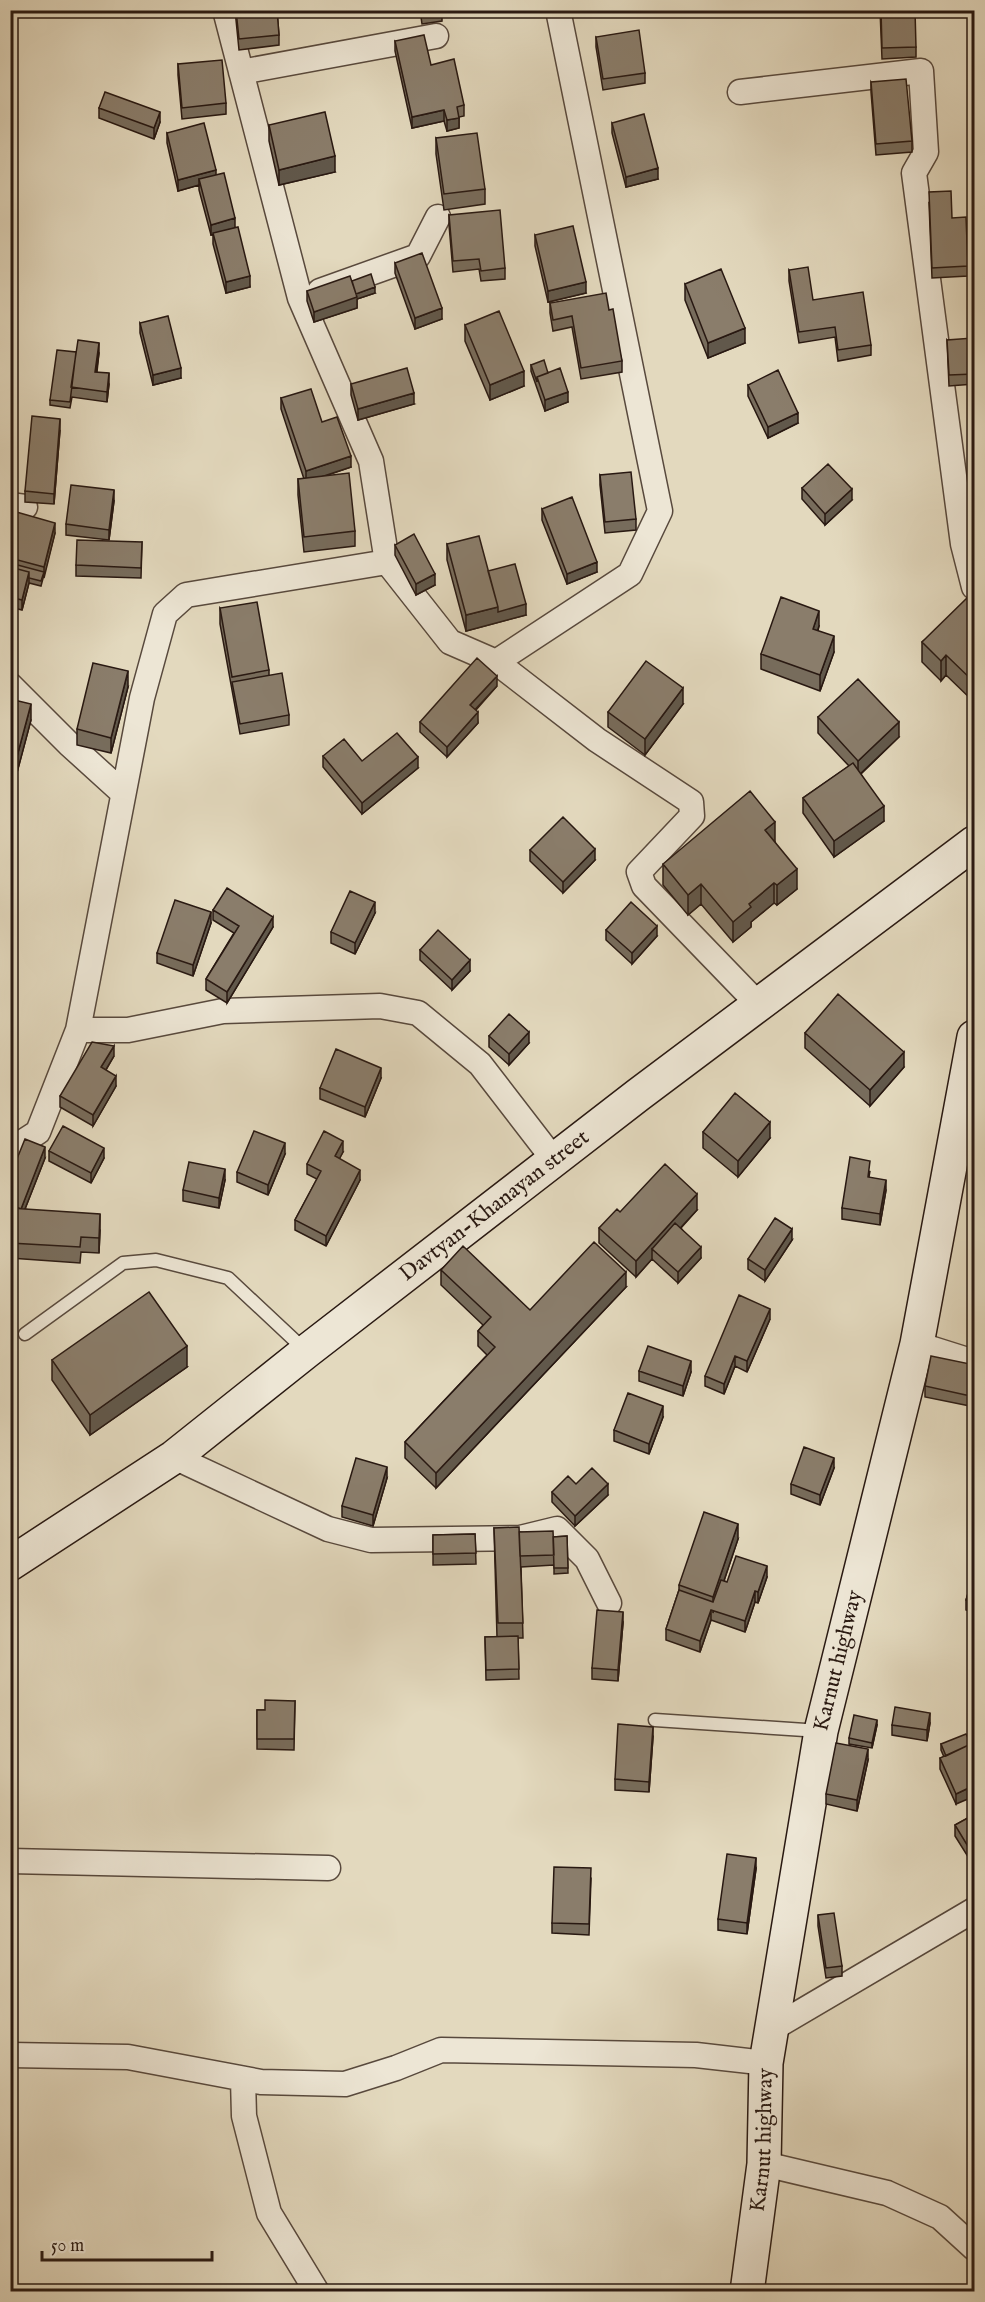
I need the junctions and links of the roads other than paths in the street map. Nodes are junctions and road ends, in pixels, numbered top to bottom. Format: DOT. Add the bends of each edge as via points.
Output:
graph roads {
  1 [pos="225,10"];
  2 [pos="558,10"];
  3 [pos="436,36"];
  4 [pos="241,72"];
  5 [pos="740,92"];
  6 [pos="438,217"];
  7 [pos="300,298"];
  8 [pos="387,562"];
  9 [pos="975,586"];
  10 [pos="496,662"];
  11 [pos="10,686"];
  12 [pos="123,793"];
  13 [pos="975,843"];
  14 [pos="759,1005"];
  15 [pos="78,1030"];
  16 [pos="975,1036"];
  17 [pos="10,1149"];
  18 [pos="554,1160"];
  19 [pos="25,1334"];
  20 [pos="918,1344"];
  21 [pos="306,1351"];
  22 [pos="975,1362"];
  23 [pos="174,1457"];
  24 [pos="10,1564"];
  25 [pos="609,1603"];
  26 [pos="656,1720"];
  27 [pos="821,1731"];
  28 [pos="10,1861"];
  29 [pos="328,1868"];
  30 [pos="975,1910"];
  31 [pos="770,2030"];
  32 [pos="10,2055"];
  33 [pos="766,2063"];
  34 [pos="243,2079"];
  35 [pos="764,2164"];
  36 [pos="975,2248"];
  37 [pos="316,2292"];
  38 [pos="747,2292"];
  1 -- 4 [label="street"];
  2 -- 10 [label="street" via="660,511 630,574"];
  3 -- 4 [label="street"];
  4 -- 7 [label="street"];
  5 -- 9 [label="street" via="921,71 926,152 914,173 963,544"];
  6 -- 7 [label="street" via="418,256"];
  7 -- 8 [label="street" via="371,461"];
  8 -- 10 [label="street" via="450,642"];
  8 -- 12 [label="street" via="186,595 165,614 142,698"];
  10 -- 14 [label="street" via="597,740 691,802 692,816 639,872 644,886"];
  11 -- 12 [label="street"];
  12 -- 15 [label="street"];
  13 -- 14 [label="main road, Davtyan-Khanayan street"];
  14 -- 18 [label="main road, Davtyan-Khanayan street"];
  15 -- 17 [label="street" via="38,1132"];
  15 -- 18 [label="street" via="128,1030 223,1011 380,1006 418,1013 480,1064"];
  16 -- 20 [label="main road, Karnut highway"];
  18 -- 21 [label="main road, Davtyan-Khanayan street"];
  19 -- 21 [label="lane" via="123,1263 156,1260 228,1278"];
  20 -- 22 [label="street"];
  20 -- 27 [label="main road, Karnut highway"];
  21 -- 23 [label="main road, Davtyan-Khanayan street"];
  23 -- 24 [label="main road, Davtyan-Khanayan street"];
  23 -- 25 [label="street" via="328,1529 371,1540 520,1538 557,1529 587,1559"];
  26 -- 27 [label="lane"];
  27 -- 31 [label="main road, Karnut highway"];
  28 -- 29 [label="street"];
  30 -- 31 [label="street"];
  31 -- 33 [label="main road, Karnut highway"];
  32 -- 34 [label="street" via="128,2057"];
  33 -- 34 [label="street" via="696,2055 441,2050 345,2084"];
  33 -- 35 [label="main road, Karnut highway"];
  34 -- 37 [label="street" via="244,2116 268,2213"];
  35 -- 36 [label="street" via="887,2193 940,2217"];
  35 -- 38 [label="main road, Karnut highway"];
}
